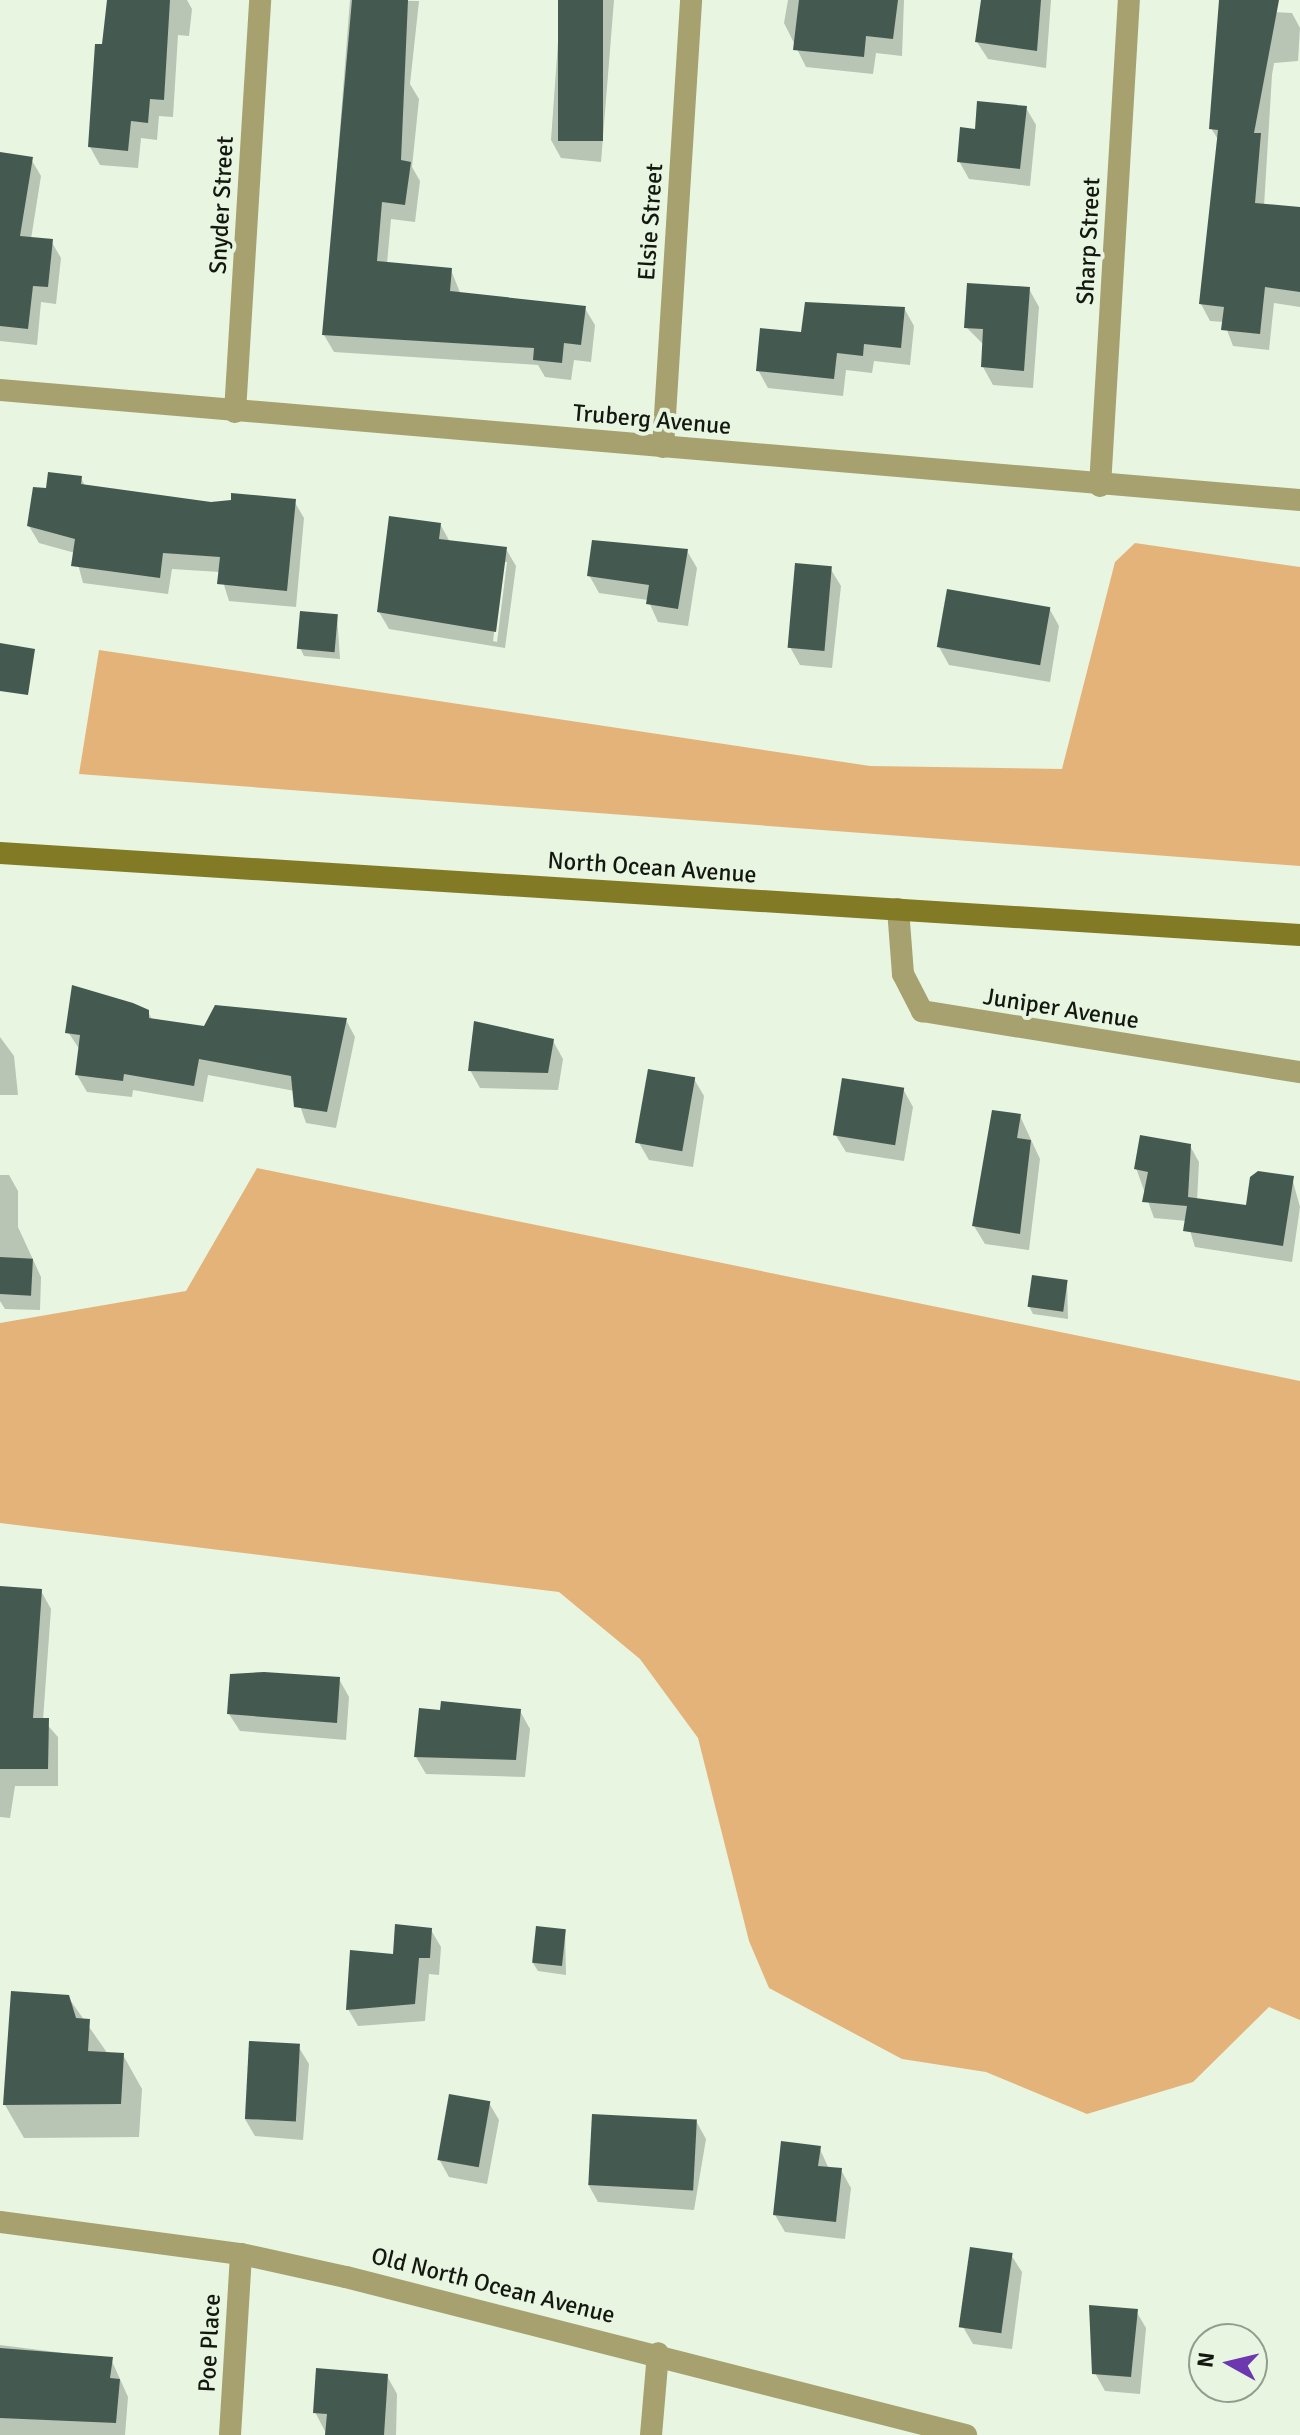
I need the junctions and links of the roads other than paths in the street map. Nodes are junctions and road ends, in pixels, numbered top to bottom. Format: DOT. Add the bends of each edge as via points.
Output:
graph roads {
  1 [pos="260,0"];
  2 [pos="691,0"];
  3 [pos="1129,0"];
  4 [pos="0,390"];
  5 [pos="235,412"];
  6 [pos="663,447"];
  7 [pos="1100,486"];
  8 [pos="1300,500"];
  9 [pos="0,853"];
  10 [pos="898,909"];
  11 [pos="1300,935"];
  12 [pos="1300,1072"];
  13 [pos="0,2222"];
  14 [pos="241,2254"];
  15 [pos="658,2353"];
  16 [pos="230,2435"];
  17 [pos="651,2435"];
  18 [pos="966,2435"];
  1 -- 5 [label="street, Snyder Street"];
  2 -- 6 [label="street, Elsie Street"];
  3 -- 7 [label="street, Sharp Street"];
  4 -- 5 [label="street, Truberg Avenue"];
  5 -- 6 [label="street, Truberg Avenue"];
  6 -- 7 [label="street, Truberg Avenue"];
  7 -- 8 [label="street, Truberg Avenue"];
  9 -- 10 [label="main road, North Ocean Avenue"];
  10 -- 11 [label="main road, North Ocean Avenue"];
  10 -- 12 [label="street, Juniper Avenue" via="903,974 922,1011"];
  13 -- 14 [label="street, Old North Ocean Avenue"];
  14 -- 15 [label="street, Old North Ocean Avenue"];
  14 -- 16 [label="street, Poe Place"];
  15 -- 17 [label="street"];
  15 -- 18 [label="street, Old North Ocean Avenue"];
}
